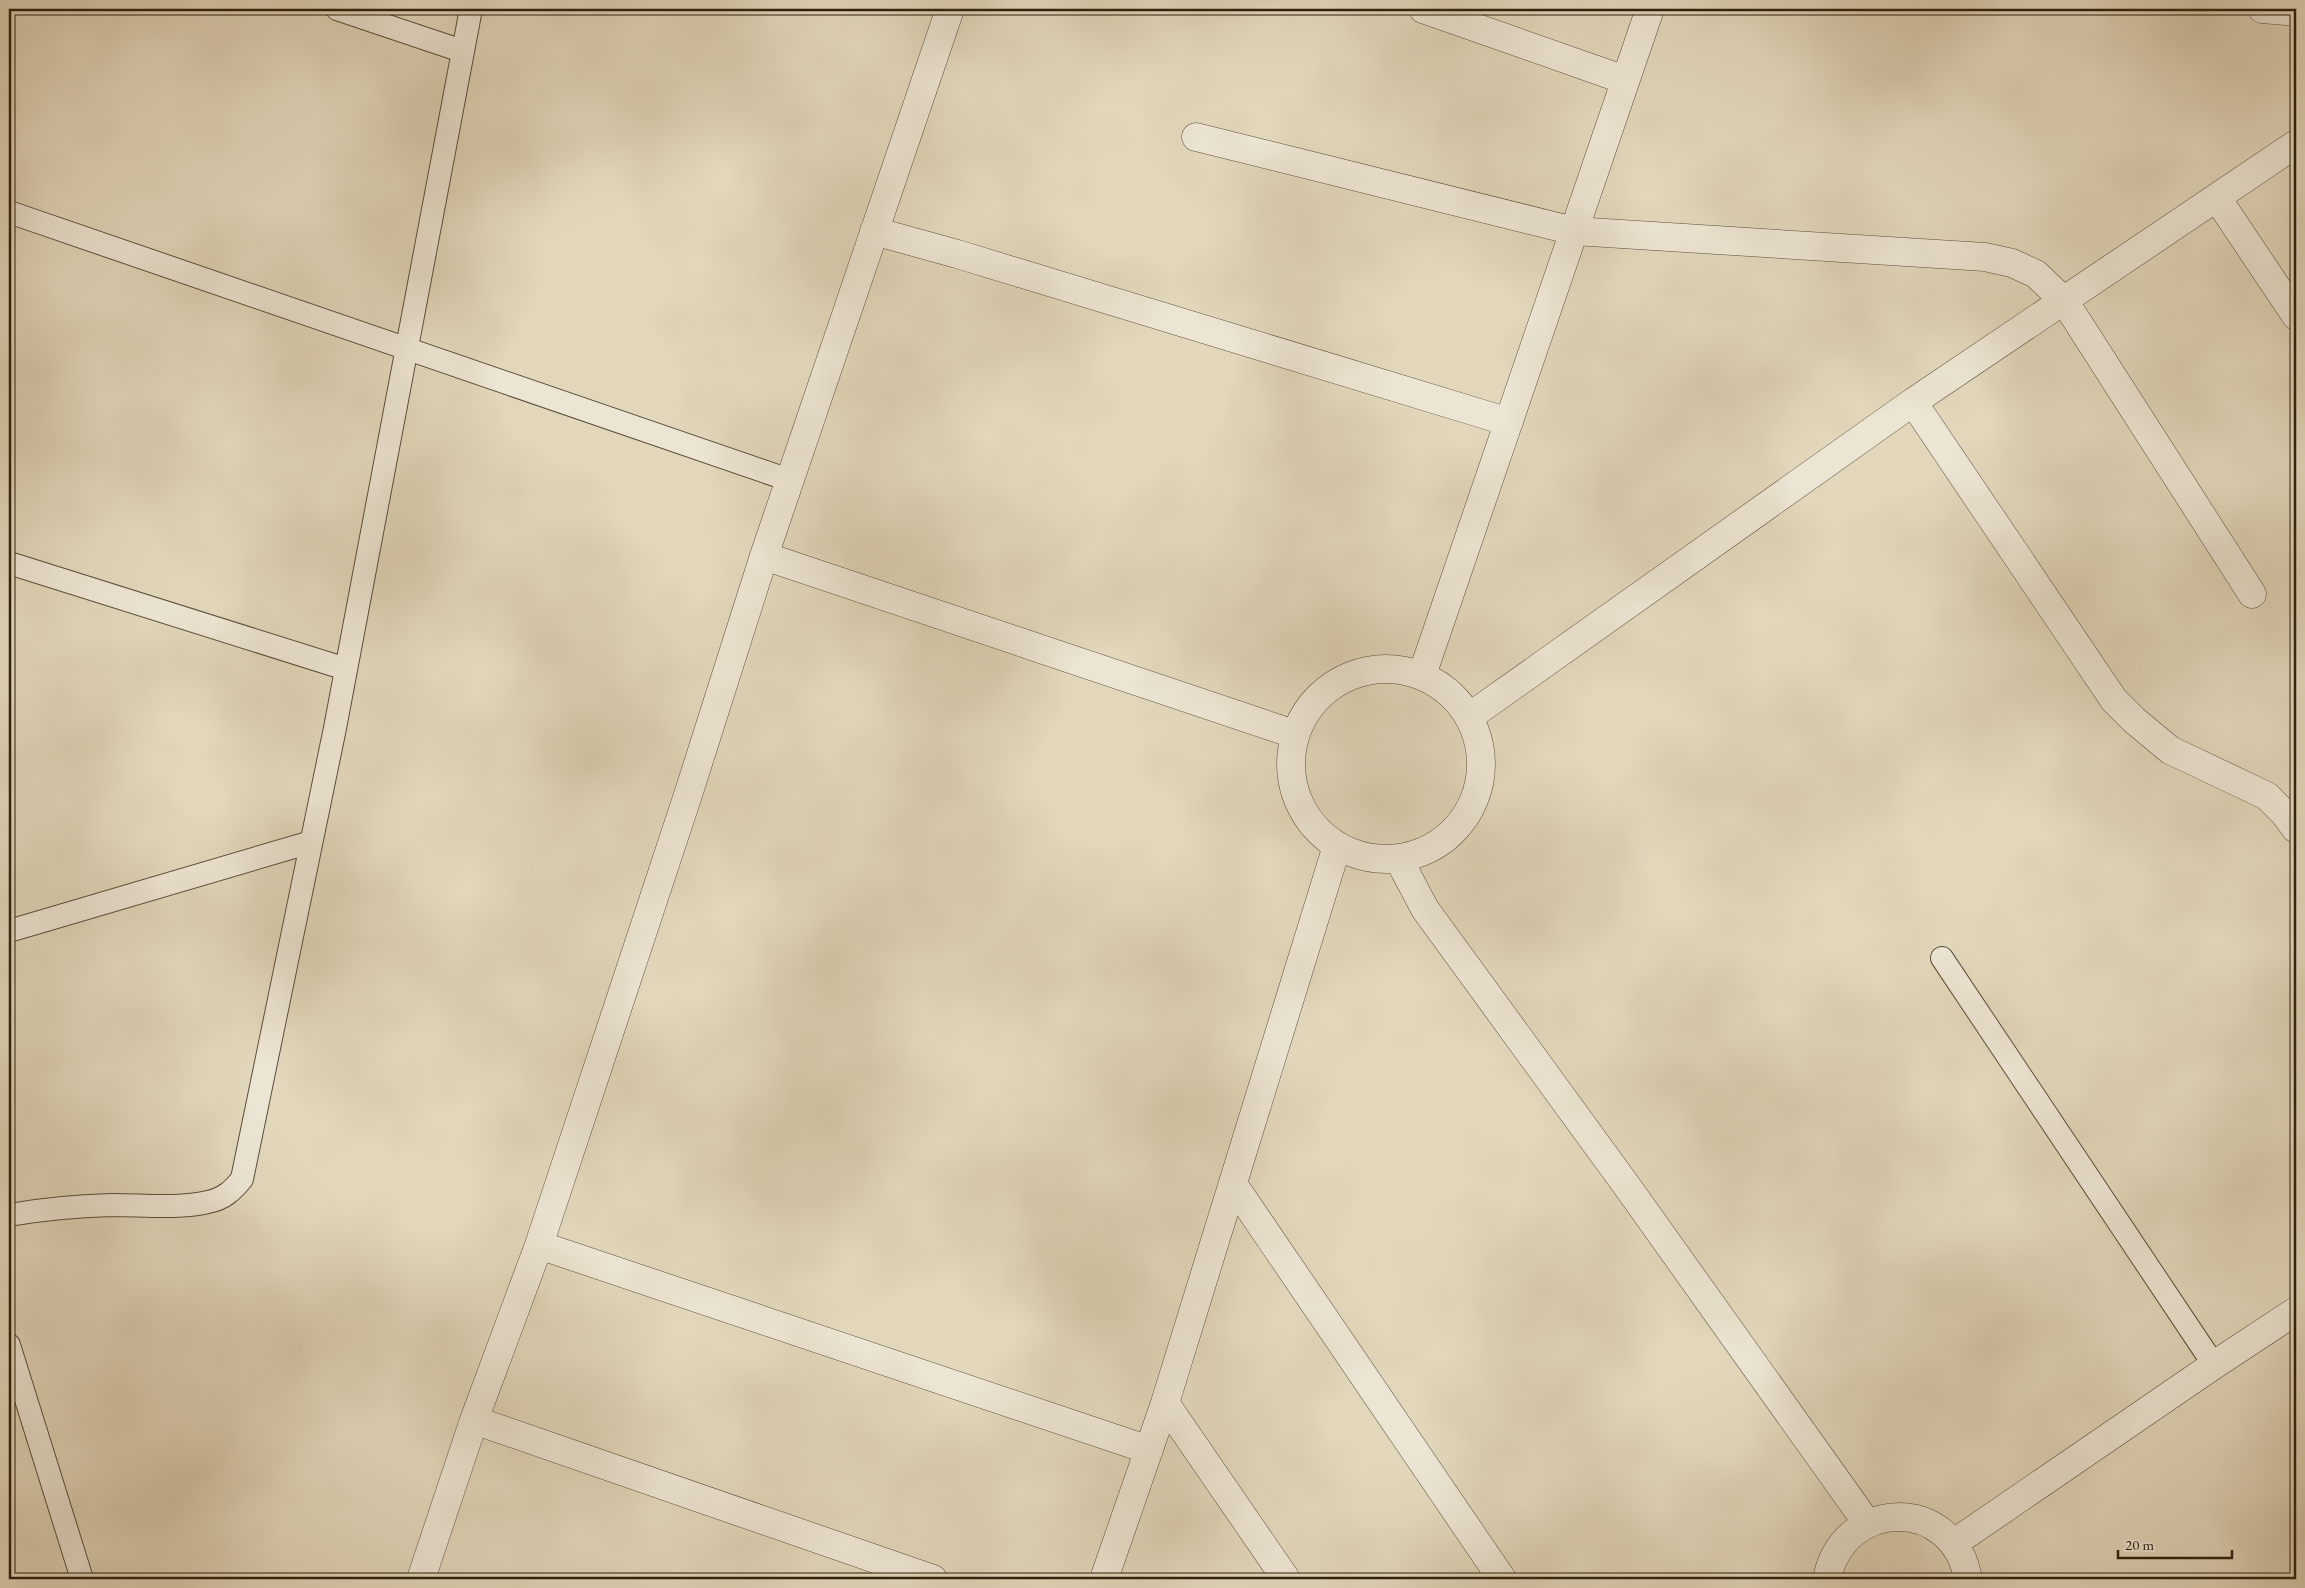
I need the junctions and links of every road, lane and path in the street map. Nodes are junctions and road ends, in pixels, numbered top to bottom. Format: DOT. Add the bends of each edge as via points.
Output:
graph roads {
  1 [pos="337,9"];
  2 [pos="471,9"];
  3 [pos="950,9"];
  4 [pos="1423,9"];
  5 [pos="1650,9"];
  6 [pos="2262,9"];
  7 [pos="2296,12"];
  8 [pos="462,51"];
  9 [pos="1626,80"];
  10 [pos="1196,137"];
  11 [pos="2296,144"];
  12 [pos="2217,198"];
  13 [pos="9,212"];
  14 [pos="874,231"];
  15 [pos="1574,231"];
  16 [pos="2065,302"];
  17 [pos="2296,316"];
  18 [pos="407,350"];
  19 [pos="1913,402"];
  20 [pos="1509,422"];
  21 [pos="789,480"];
  22 [pos="764,556"];
  23 [pos="9,563"];
  24 [pos="2252,594"];
  25 [pos="346,669"];
  26 [pos="1422,675"];
  27 [pos="1469,717"];
  28 [pos="1294,734"];
  29 [pos="2296,829"];
  30 [pos="311,842"];
  31 [pos="1337,846"];
  32 [pos="1398,858"];
  33 [pos="9,931"];
  34 [pos="1942,958"];
  35 [pos="1233,1184"];
  36 [pos="9,1215"];
  37 [pos="539,1245"];
  38 [pos="2296,1311"];
  39 [pos="9,1345"];
  40 [pos="2214,1365"];
  41 [pos="1165,1403"];
  42 [pos="474,1420"];
  43 [pos="1149,1450"];
  44 [pos="1868,1523"];
  45 [pos="1954,1543"];
  46 [pos="82,1579"];
  47 [pos="421,1579"];
  48 [pos="933,1579"];
  49 [pos="1104,1579"];
  50 [pos="1286,1579"];
  51 [pos="1502,1579"];
  52 [pos="1827,1579"];
  53 [pos="1968,1579"];
  1 -- 8 [label="lane"];
  2 -- 8 [label="lane"];
  3 -- 14 [label="street"];
  4 -- 9 [label="street"];
  5 -- 9 [label="street"];
  6 -- 7 [label="street"];
  8 -- 18 [label="lane"];
  9 -- 15 [label="street"];
  10 -- 15 [label="street"];
  11 -- 12 [label="street"];
  12 -- 16 [label="street"];
  12 -- 17 [label="street"];
  13 -- 18 [label="lane"];
  14 -- 20 [label="street"];
  14 -- 21 [label="street"];
  15 -- 16 [label="street" via="1985,257 2012,263 2036,274"];
  15 -- 20 [label="street"];
  16 -- 19 [label="street"];
  16 -- 24 [label="street"];
  18 -- 21 [label="lane"];
  18 -- 25 [label="lane"];
  19 -- 27 [label="street"];
  19 -- 29 [label="street" via="2114,700 2170,750 2267,796"];
  20 -- 26 [label="street"];
  21 -- 22 [label="street"];
  22 -- 28 [label="street"];
  22 -- 37 [label="street"];
  23 -- 25 [label="lane"];
  25 -- 30 [label="lane"];
  26 -- 27 [label="street" via="1449,692"];
  26 -- 28 [label="street" via="1392,669 1360,672 1332,685 1309,706"];
  27 -- 32 [label="street" via="1480,746 1480,777 1471,807 1453,832 1427,850"];
  28 -- 31 [label="street" via="1290,766 1296,797 1312,825"];
  30 -- 33 [label="lane"];
  30 -- 36 [label="lane" via="242,1179 229,1194 210,1202 172,1206 48,1208"];
  31 -- 32 [label="street" via="1366,857"];
  31 -- 35 [label="street"];
  32 -- 44 [label="street" via="1425,909"];
  34 -- 40 [label="lane"];
  35 -- 41 [label="street"];
  35 -- 51 [label="street"];
  37 -- 42 [label="street"];
  37 -- 43 [label="street"];
  38 -- 40 [label="street"];
  39 -- 46 [label="lane"];
  40 -- 45 [label="street"];
  41 -- 43 [label="street"];
  41 -- 50 [label="street"];
  42 -- 47 [label="street"];
  42 -- 48 [label="street"];
  43 -- 49 [label="street"];
  44 -- 45 [label="street" via="1890,1516 1915,1518 1936,1527"];
  44 -- 52 [label="street" via="1848,1536 1834,1556"];
  45 -- 53 [label="street" via="1966,1564"];
}
